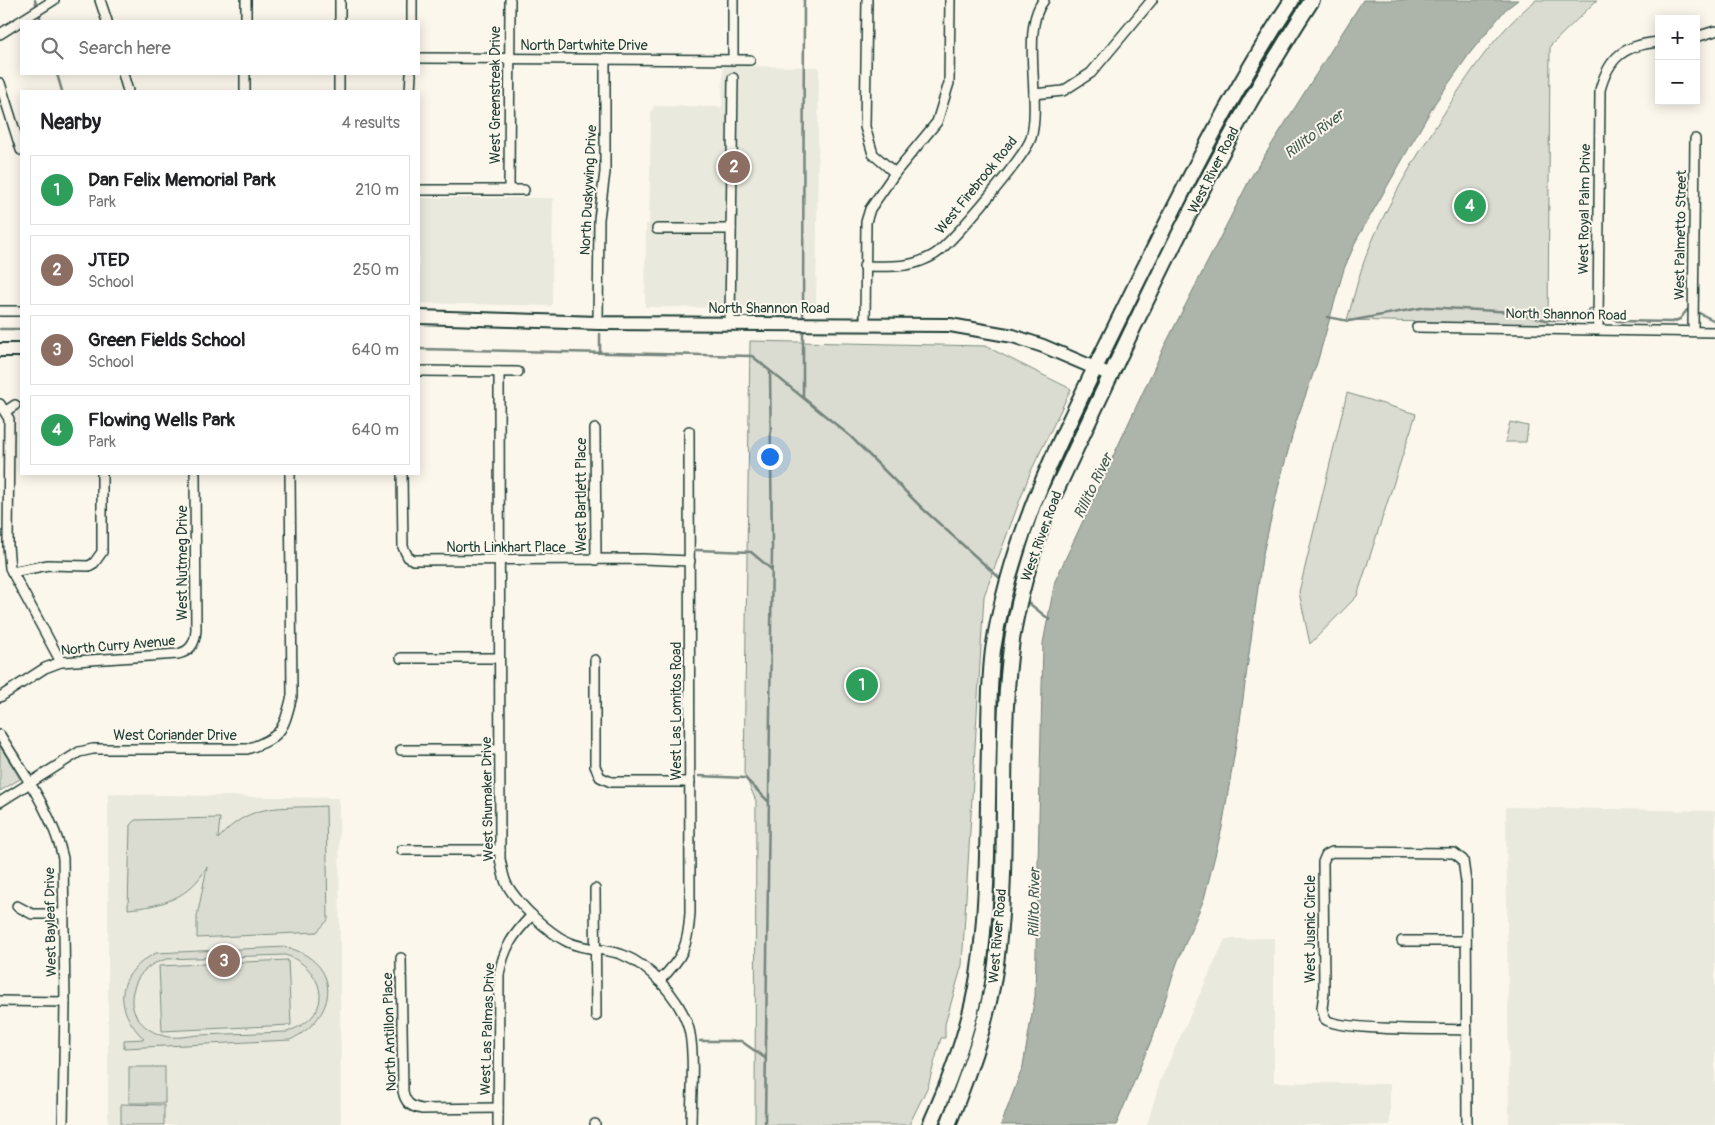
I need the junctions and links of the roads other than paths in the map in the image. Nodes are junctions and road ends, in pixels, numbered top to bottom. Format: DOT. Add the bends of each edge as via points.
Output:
graph roads {
  1 [pos="54,0"];
  2 [pos="100,0"];
  3 [pos="246,0"];
  4 [pos="340,0"];
  5 [pos="412,0"];
  6 [pos="510,0"];
  7 [pos="733,0"];
  8 [pos="866,0"];
  9 [pos="950,0"];
  10 [pos="1044,0"];
  11 [pos="1152,0"];
  12 [pos="1292,0"];
  13 [pos="1312,0"];
  14 [pos="22,20"];
  15 [pos="106,20"];
  16 [pos="246,20"];
  17 [pos="340,20"];
  18 [pos="412,20"];
  19 [pos="20,21"];
  20 [pos="1715,31"];
  21 [pos="0,34"];
  22 [pos="1700,36"];
  23 [pos="1655,43"];
  24 [pos="420,58"];
  25 [pos="510,58"];
  26 [pos="605,58"];
  27 [pos="732,60"];
  28 [pos="750,60"];
  29 [pos="123,75"];
  30 [pos="245,75"];
  31 [pos="339,75"];
  32 [pos="411,75"];
  33 [pos="733,78"];
  34 [pos="0,83"];
  35 [pos="128,90"];
  36 [pos="244,90"];
  37 [pos="339,90"];
  38 [pos="410,90"];
  39 [pos="1034,94"];
  40 [pos="1694,139"];
  41 [pos="20,147"];
  42 [pos="895,174"];
  43 [pos="420,190"];
  44 [pos="509,190"];
  45 [pos="524,190"];
  46 [pos="657,229"];
  47 [pos="731,229"];
  48 [pos="864,266"];
  49 [pos="0,311"];
  50 [pos="20,311"];
  51 [pos="420,317"];
  52 [pos="598,323"];
  53 [pos="730,323"];
  54 [pos="865,323"];
  55 [pos="1417,327"];
  56 [pos="1598,329"];
  57 [pos="1693,331"];
  58 [pos="1715,332"];
  59 [pos="0,350"];
  60 [pos="20,350"];
  61 [pos="1095,368"];
  62 [pos="420,372"];
  63 [pos="499,372"];
  64 [pos="518,372"];
  65 [pos="1111,375"];
  66 [pos="15,404"];
  67 [pos="3,408"];
  68 [pos="594,429"];
  69 [pos="689,431"];
  70 [pos="102,475"];
  71 [pos="195,475"];
  72 [pos="290,475"];
  73 [pos="402,475"];
  74 [pos="596,560"];
  75 [pos="499,561"];
  76 [pos="690,561"];
  77 [pos="12,572"];
  78 [pos="190,651"];
  79 [pos="401,658"];
  80 [pos="499,658"];
  81 [pos="595,660"];
  82 [pos="62,662"];
  83 [pos="0,697"];
  84 [pos="0,735"];
  85 [pos="401,750"];
  86 [pos="499,750"];
  87 [pos="690,782"];
  88 [pos="30,784"];
  89 [pos="0,802"];
  90 [pos="402,850"];
  91 [pos="500,850"];
  92 [pos="594,889"];
  93 [pos="17,906"];
  94 [pos="64,914"];
  95 [pos="532,915"];
  96 [pos="1402,941"];
  97 [pos="1466,941"];
  98 [pos="595,947"];
  99 [pos="401,958"];
  100 [pos="658,981"];
  101 [pos="972,1000"];
  102 [pos="0,1001"];
  103 [pos="65,1002"];
  104 [pos="989,1004"];
  105 [pos="596,1016"];
  106 [pos="1467,1030"];
  107 [pos="498,1108"];
  108 [pos="63,1125"];
  109 [pos="498,1125"];
  110 [pos="691,1125"];
  111 [pos="930,1125"];
  112 [pos="948,1125"];
  113 [pos="1467,1125"];
  1 -- 14 [label="street"];
  2 -- 15 [label="street"];
  3 -- 16 [label="street"];
  4 -- 17 [label="street"];
  5 -- 18 [label="street"];
  6 -- 25 [label="street, West Greenstreak Drive"];
  7 -- 27 [label="street"];
  8 -- 42 [label="street" via="865,126 873,154"];
  9 -- 42 [label="street" via="948,90 937,122"];
  10 -- 39 [label="street, West Firebrook Road" via="1034,23"];
  11 -- 39 [label="street" via="1091,73 1063,91"];
  12 -- 61 [label="main road, West River Road" via="1236,90 1194,167"];
  13 -- 65 [label="main road, West River Road" via="1215,164"];
  19 -- 21 [label="street"];
  20 -- 22 [label="street"];
  23 -- 56 [label="street, West Royal Palm Drive" via="1628,48 1613,60 1604,73 1600,90"];
  24 -- 25 [label="street, North Dartwhite Drive"];
  25 -- 26 [label="street, North Dartwhite Drive"];
  25 -- 44 [label="street, West Greenstreak Drive"];
  26 -- 27 [label="street, North Dartwhite Drive"];
  26 -- 52 [label="street, North Duskywing Drive" via="605,172 599,219"];
  27 -- 28 [label="street, North Dartwhite Drive"];
  29 -- 35 [label="street"];
  30 -- 36 [label="street"];
  31 -- 37 [label="street"];
  32 -- 38 [label="street"];
  33 -- 47 [label="street"];
  34 -- 41 [label="street"];
  39 -- 48 [label="street, West Firebrook Road" via="1031,138 1024,153 942,248 920,261 903,266"];
  40 -- 57 [label="street, West Palmetto Street"];
  42 -- 48 [label="street" via="870,209 866,222"];
  43 -- 44 [label="street"];
  44 -- 45 [label="street"];
  46 -- 47 [label="street"];
  47 -- 53 [label="street"];
  48 -- 54 [label="street"];
  49 -- 50 [label="street"];
  51 -- 52 [label="street, North Shannon Road"];
  52 -- 53 [label="street, North Shannon Road"];
  53 -- 54 [label="street, North Shannon Road"];
  54 -- 61 [label="street, North Shannon Road" via="950,325 1014,336"];
  55 -- 56 [label="street, North Shannon Road"];
  56 -- 57 [label="street, North Shannon Road"];
  57 -- 58 [label="street, North Shannon Road"];
  59 -- 60 [label="street"];
  61 -- 65 [label="street, North Shannon Road"];
  61 -- 101 [label="main road, West River Road" via="1040,484 1002,600 992,670 983,928 978,978"];
  62 -- 63 [label="street"];
  63 -- 64 [label="street"];
  63 -- 75 [label="street, West Shumaker Drive"];
  65 -- 104 [label="main road, West River Road" via="1048,510 1023,584 1017,614 1010,656 1006,719 1001,916"];
  66 -- 67 [label="street"];
  67 -- 77 [label="street" via="9,425 8,546"];
  68 -- 74 [label="street, West Bartlett Place"];
  69 -- 76 [label="street, West Las Lomitos Road"];
  70 -- 77 [label="street" via="102,552 98,563 88,566 48,565"];
  71 -- 78 [label="street, West Nutmeg Drive" via="196,630"];
  72 -- 88 [label="street, West Coriander Drive" via="292,696 285,723 270,741 247,749 93,749 79,752"];
  73 -- 75 [label="street, North Linkhart Place" via="404,559"];
  74 -- 75 [label="street, North Linkhart Place"];
  74 -- 76 [label="street, North Linkhart Place"];
  75 -- 80 [label="street, West Shumaker Drive"];
  76 -- 87 [label="street, West Las Lomitos Road"];
  77 -- 82 [label="street"];
  78 -- 82 [label="street, North Curry Avenue"];
  79 -- 80 [label="street"];
  80 -- 86 [label="street, West Shumaker Drive"];
  81 -- 87 [label="street" via="596,766 600,781"];
  82 -- 83 [label="street, North Curry Avenue" via="45,668"];
  84 -- 88 [label="street, West Bayleaf Drive"];
  85 -- 86 [label="street"];
  86 -- 91 [label="street, West Shumaker Drive"];
  87 -- 100 [label="street, West Las Lomitos Road" via="688,938 680,957"];
  88 -- 89 [label="street, West Coriander Drive"];
  88 -- 94 [label="street, West Bayleaf Drive" via="59,840 63,858"];
  90 -- 91 [label="street"];
  91 -- 95 [label="street, West Shumaker Drive" via="506,884"];
  92 -- 98 [label="street"];
  93 -- 94 [label="street" via="32,914"];
  94 -- 103 [label="street, West Bayleaf Drive"];
  95 -- 98 [label="street, West Shumaker Drive" via="569,943"];
  95 -- 107 [label="street, West Las Palmas Drive" via="503,953 499,975"];
  96 -- 97 [label="street"];
  97 -- 106 [label="street, West Jusnic Circle"];
  97 -- 106 [label="street, West Jusnic Circle" via="1464,856 1454,853 1324,853 1323,1020 1376,1028"];
  98 -- 100 [label="street, West Shumaker Drive" via="640,964"];
  98 -- 105 [label="street"];
  99 -- 107 [label="street, North Antillon Place" via="405,1106 422,1109"];
  100 -- 110 [label="street, West Shumaker Drive" via="677,1003 688,1024"];
  101 -- 104 [label="main road"];
  101 -- 111 [label="main road, West River Road" via="958,1054"];
  102 -- 103 [label="street"];
  103 -- 108 [label="street, West Bayleaf Drive"];
  104 -- 112 [label="main road, West River Road" via="975,1056"];
  106 -- 113 [label="street, West Jusnic Circle"];
  107 -- 109 [label="street, West Las Palmas Drive"];
}
